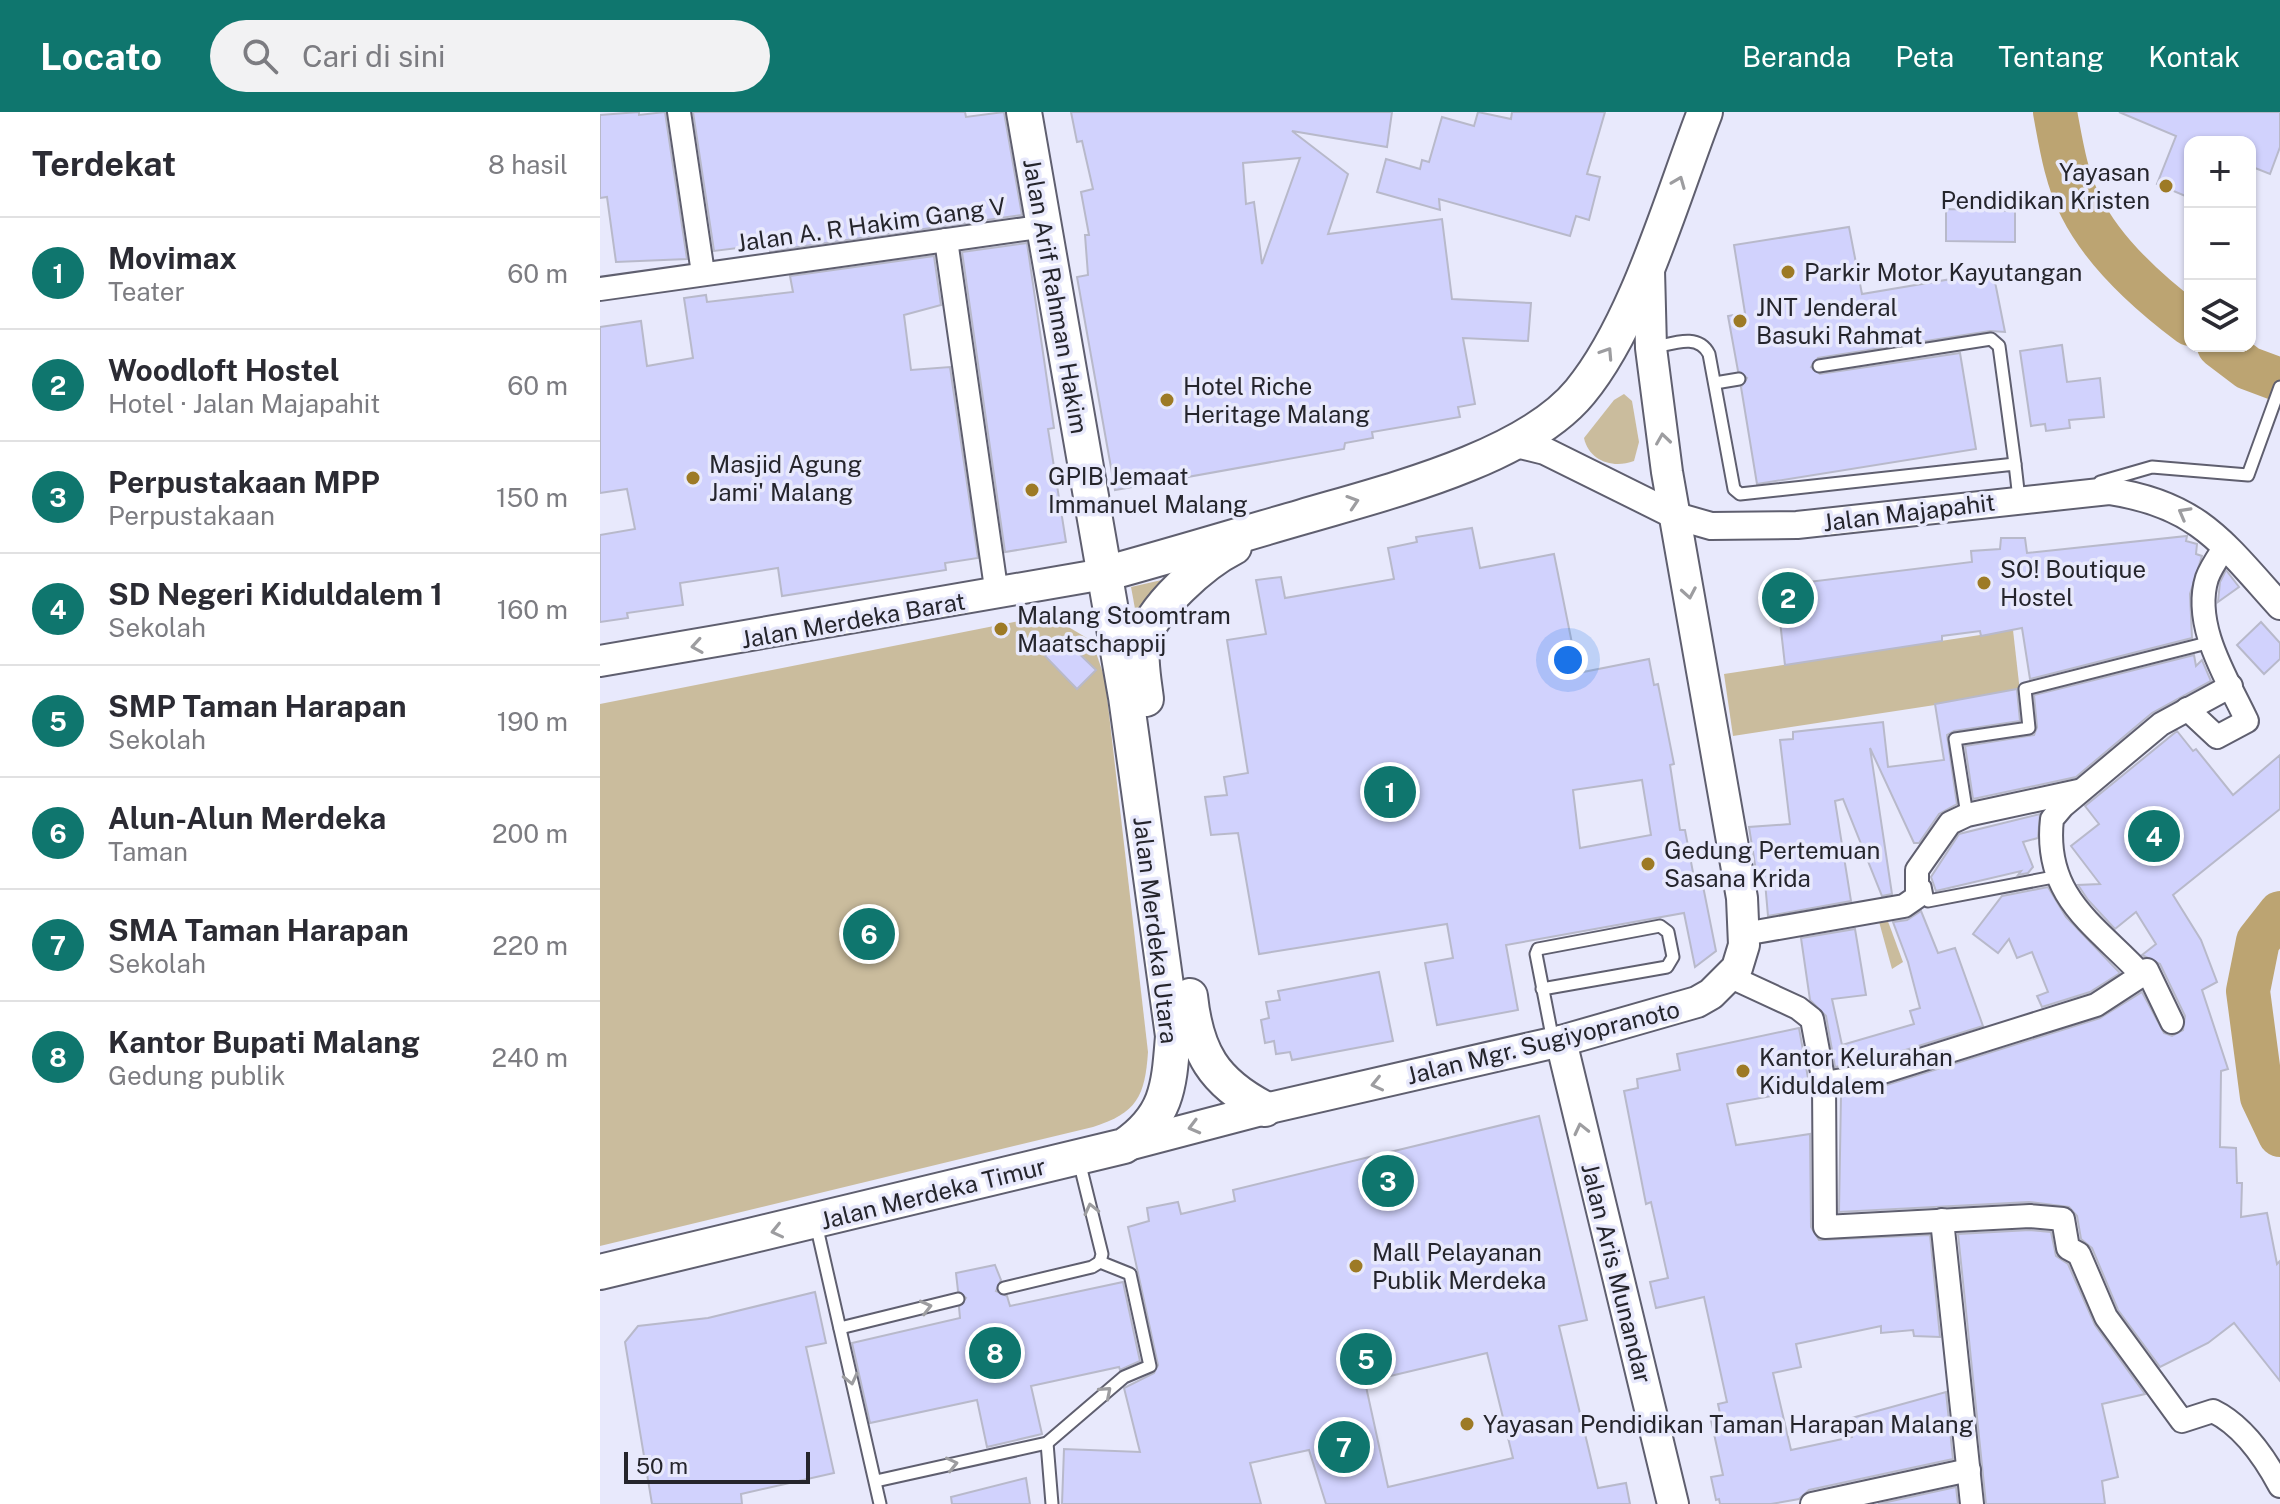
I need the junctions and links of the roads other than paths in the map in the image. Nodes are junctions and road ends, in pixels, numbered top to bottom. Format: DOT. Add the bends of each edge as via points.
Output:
graph roads {
  1 [pos="679,112"];
  2 [pos="1024,112"];
  3 [pos="1705,112"];
  4 [pos="1046,226"];
  5 [pos="946,240"];
  6 [pos="1651,252"];
  7 [pos="703,273"];
  8 [pos="600,289"];
  9 [pos="1651,348"];
  10 [pos="1819,366"];
  11 [pos="1739,379"];
  12 [pos="1715,383"];
  13 [pos="2280,387"];
  14 [pos="1512,443"];
  15 [pos="2015,464"];
  16 [pos="2057,495"];
  17 [pos="2019,499"];
  18 [pos="1676,516"];
  19 [pos="1278,524"];
  20 [pos="2226,545"];
  21 [pos="1104,574"];
  22 [pos="997,595"];
  23 [pos="2280,606"];
  24 [pos="2211,642"];
  25 [pos="600,661"];
  26 [pos="2231,686"];
  27 [pos="1136,695"];
  28 [pos="2187,709"];
  29 [pos="2082,790"];
  30 [pos="1967,815"];
  31 [pos="1920,866"];
  32 [pos="2059,876"];
  33 [pos="1744,934"];
  34 [pos="2142,975"];
  35 [pos="1731,977"];
  36 [pos="1542,989"];
  37 [pos="2172,1022"];
  38 [pos="1557,1042"];
  39 [pos="1824,1083"];
  40 [pos="1265,1109"];
  41 [pos="1124,1146"];
  42 [pos="1078,1157"];
  43 [pos="1942,1220"];
  44 [pos="815,1222"];
  45 [pos="1100,1262"];
  46 [pos="600,1272"];
  47 [pos="1004,1288"];
  48 [pos="958,1299"];
  49 [pos="840,1328"];
  50 [pos="1047,1443"];
  51 [pos="1969,1470"];
  52 [pos="876,1481"];
  53 [pos="2280,1486"];
  54 [pos="880,1504"];
  55 [pos="1052,1504"];
  56 [pos="1673,1504"];
  57 [pos="1812,1504"];
  58 [pos="1972,1504"];
  1 -- 7 [label="street"];
  2 -- 4 [label="main road, Jalan Arif Rahman Hakim"];
  6 -- 3 [label="main road, one-way"];
  4 -- 5 [label="street, Jalan A. R Hakim Gang V"];
  4 -- 21 [label="main road, Jalan Arif Rahman Hakim"];
  5 -- 7 [label="street, Jalan A. R Hakim Gang V"];
  5 -- 22 [label="street"];
  6 -- 9 [label="main road"];
  14 -- 6 [label="main road, one-way" via="1558,414 1579,393 1620,331"];
  7 -- 8 [label="street, Jalan A. R Hakim Gang V"];
  9 -- 12 [label="lane" via="1695,340 1704,344"];
  18 -- 9 [label="main road, one-way"];
  10 -- 15 [label="lane" via="1991,339 1999,346"];
  11 -- 12 [label="lane"];
  12 -- 15 [label="lane" via="1734,489 1745,496"];
  13 -- 16 [label="lane" via="2248,475 2152,467"];
  14 -- 18 [label="street, Jalan Majapahit" via="1545,451"];
  19 -- 14 [label="main road, one-way" via="1450,469"];
  15 -- 17 [label="lane"];
  16 -- 17 [label="street, Jalan Majapahit"];
  20 -- 16 [label="street, Jalan Majapahit, one-way" via="2196,519 2140,496 2109,491"];
  17 -- 18 [label="street, Jalan Majapahit" via="1746,528"];
  18 -- 33 [label="main road, one-way"];
  19 -- 21 [label="main road"];
  19 -- 27 [label="main road" via="1223,553 1159,612 1142,644"];
  20 -- 23 [label="street, Jalan Majapahit"];
  20 -- 24 [label="street" via="2204,593"];
  21 -- 22 [label="main road, Jalan Merdeka Barat"];
  21 -- 27 [label="main road, Jalan Arif Rahman Hakim"];
  22 -- 25 [label="main road, Jalan Merdeka Barat, one-way"];
  24 -- 26 [label="street"];
  24 -- 30 [label="lane" via="2025,689 2029,728 1955,739"];
  26 -- 28 [label="street"];
  26 -- 28 [label="street" via="2247,721 2217,737"];
  27 -- 40 [label="main road, Jalan Merdeka Utara" via="1194,1033 1224,1081"];
  27 -- 41 [label="main road, Jalan Merdeka Utara" via="1173,1036 1162,1107 1146,1131"];
  28 -- 29 [label="street" via="2161,724"];
  29 -- 30 [label="street"];
  29 -- 32 [label="street" via="2052,819"];
  30 -- 31 [label="street" via="1950,823"];
  31 -- 32 [label="lane" via="1928,901"];
  31 -- 33 [label="street" via="1917,897 1904,906"];
  32 -- 34 [label="street" via="2089,926"];
  33 -- 35 [label="main road"];
  34 -- 37 [label="street" via="2147,970"];
  34 -- 39 [label="street" via="2096,1005 1903,1067"];
  35 -- 38 [label="main road, Jalan Mgr. Sugiyopranoto" via="1711,994 1677,1010"];
  35 -- 39 [label="street" via="1812,1019"];
  36 -- 36 [label="lane" via="1667,967 1673,957 1667,929 1540,947 1536,954"];
  36 -- 38 [label="lane"];
  38 -- 40 [label="main road, Jalan Mgr. Sugiyopranoto, one-way"];
  56 -- 38 [label="main road, Jalan Aris Munandar, one-way"];
  39 -- 43 [label="street" via="1825,1227"];
  40 -- 41 [label="main road, Jalan Merdeka Timur, one-way"];
  41 -- 42 [label="main road, Jalan Merdeka Timur"];
  42 -- 44 [label="main road, Jalan Merdeka Timur"];
  45 -- 42 [label="lane, one-way"];
  43 -- 51 [label="street"];
  43 -- 53 [label="street" via="2063,1219 2068,1248 2082,1261 2106,1317 2182,1421 2213,1411 2222,1415 2256,1448"];
  44 -- 46 [label="main road, Jalan Merdeka Timur, one-way"];
  44 -- 49 [label="lane"];
  45 -- 47 [label="lane"];
  50 -- 45 [label="lane, one-way" via="1124,1377 1150,1366 1130,1274"];
  49 -- 48 [label="lane, one-way"];
  49 -- 52 [label="lane, one-way"];
  52 -- 50 [label="lane, one-way"];
  50 -- 55 [label="lane"];
  51 -- 57 [label="street"];
  51 -- 58 [label="street"];
  52 -- 54 [label="lane"];
}
